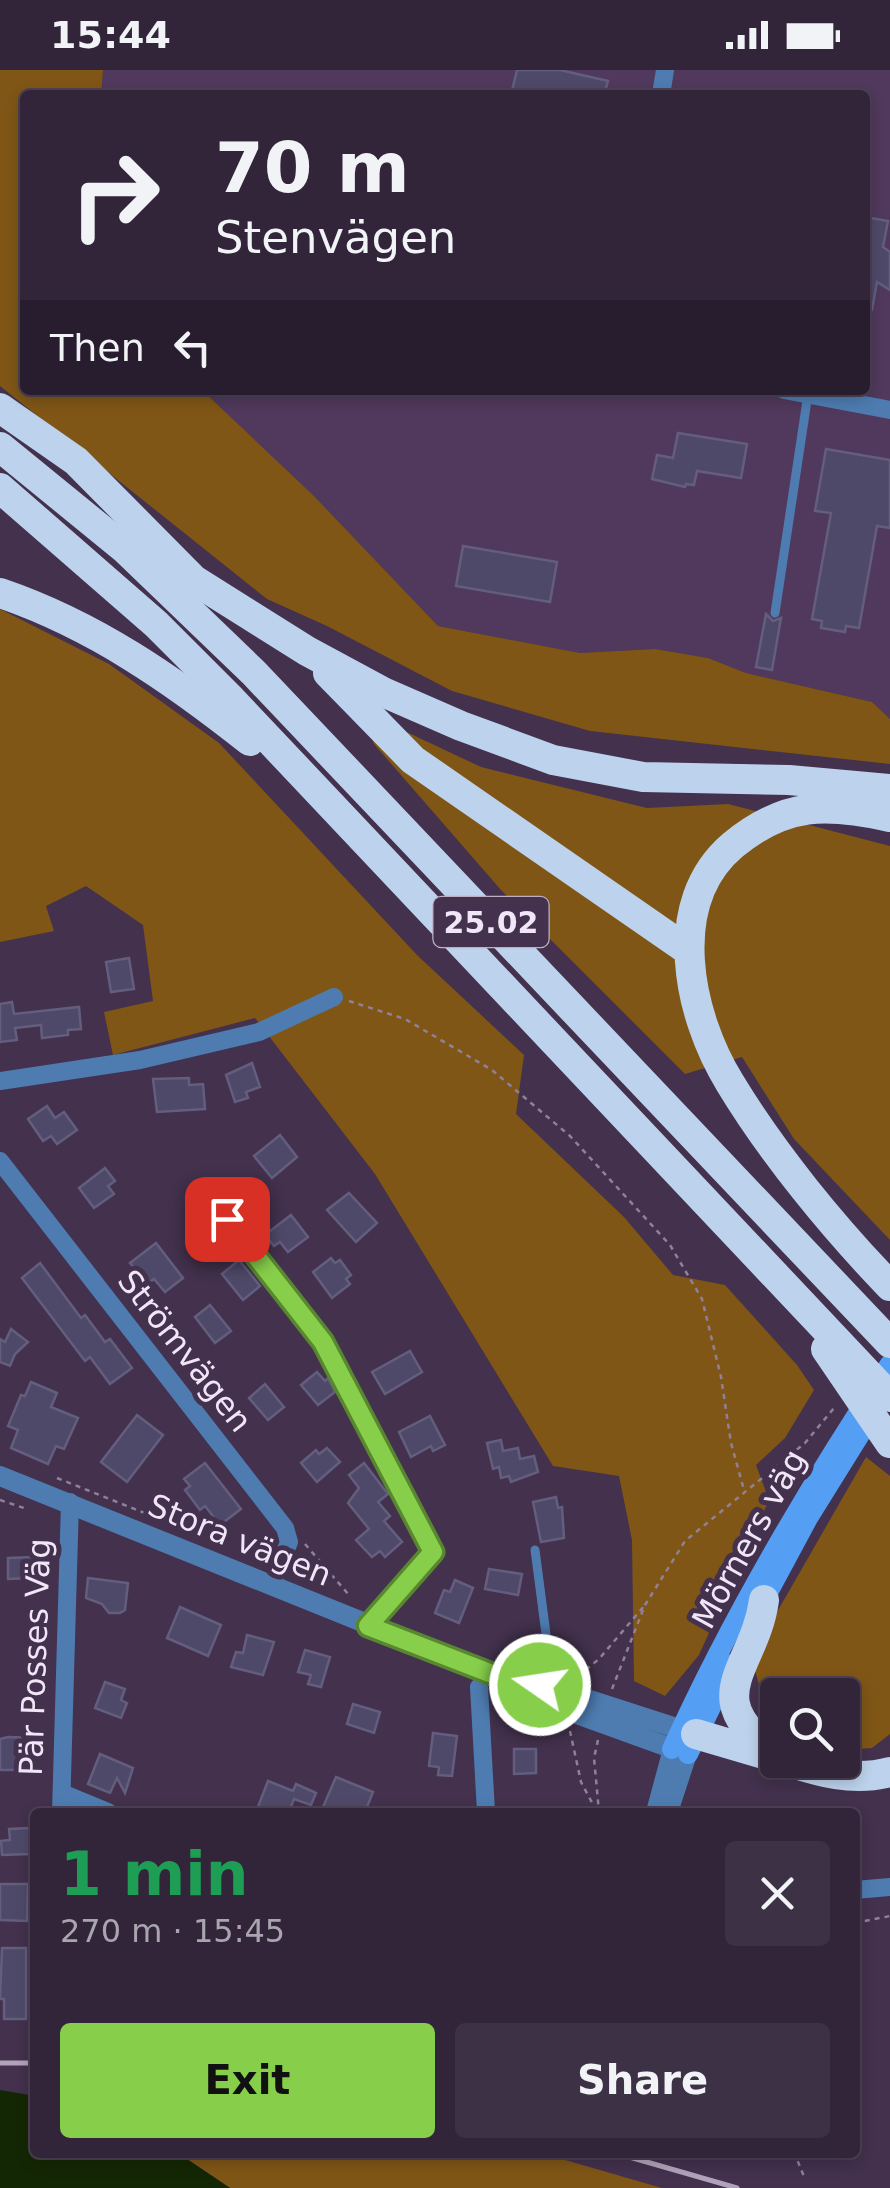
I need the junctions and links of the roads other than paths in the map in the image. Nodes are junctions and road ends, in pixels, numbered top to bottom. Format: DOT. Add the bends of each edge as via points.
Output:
graph roads {
  1 [pos="808,395"];
  2 [pos="813,395"];
  3 [pos="0,408"];
  4 [pos="890,410"];
  5 [pos="0,446"];
  6 [pos="0,488"];
  7 [pos="0,594"];
  8 [pos="774,613"];
  9 [pos="307,651"];
  10 [pos="890,789"];
  11 [pos="890,817"];
  12 [pos="348,822"];
  13 [pos="688,951"];
  14 [pos="334,997"];
  15 [pos="0,1080"];
  16 [pos="0,1161"];
  17 [pos="227,1219"];
  18 [pos="782,1279"];
  19 [pos="890,1286"];
  20 [pos="890,1343"];
  21 [pos="890,1364"];
  22 [pos="890,1393"];
  23 [pos="856,1428"];
  24 [pos="890,1444"];
  25 [pos="0,1476"];
  26 [pos="69,1511"];
  27 [pos="535,1550"];
  28 [pos="272,1585"];
  29 [pos="764,1600"];
  30 [pos="368,1626"];
  31 [pos="513,1682"];
  32 [pos="540,1685"];
  33 [pos="480,1687"];
  34 [pos="760,1740"];
  35 [pos="684,1742"];
  36 [pos="760,1755"];
  37 [pos="890,1772"];
  38 [pos="860,1775"];
  39 [pos="62,1792"];
  40 [pos="61,1808"];
  41 [pos="99,1808"];
  42 [pos="486,1808"];
  43 [pos="657,1808"];
  44 [pos="670,1808"];
  45 [pos="890,1887"];
  46 [pos="860,1890"];
  1 -- 8 [label="lane"];
  2 -- 4 [label="street"];
  3 -- 9 [label="highway" via="76,461 194,580"];
  5 -- 20 [label="highway, 25.02" via="124,548 295,716"];
  6 -- 12 [label="highway, 25.02" via="156,624"];
  7 -- 12 [label="highway" via="67,619 145,664"];
  9 -- 10 [label="highway" via="398,699 553,760 643,776"];
  9 -- 13 [label="highway" via="413,760"];
  11 -- 13 [label="highway" via="826,808 759,824 720,856 701,886"];
  12 -- 18 [label="highway, 25.02"];
  13 -- 19 [label="highway" via="707,1035 728,1082 783,1160"];
  14 -- 15 [label="street" via="259,1032 140,1060"];
  16 -- 28 [label="street, Strömvägen" via="285,1528 289,1542"];
  17 -- 30 [label="street" via="323,1342 433,1552"];
  18 -- 22 [label="highway, 25.02"];
  18 -- 24 [label="highway"];
  21 -- 23 [label="main road, Mörners väg"];
  22 -- 23 [label="main road, Mörners väg"];
  23 -- 29 [label="main road, Mörners väg"];
  23 -- 35 [label="main road, Mörners väg" via="803,1498 744,1602"];
  25 -- 26 [label="street, Stora vägen"];
  26 -- 28 [label="street, Stora vägen"];
  26 -- 39 [label="street, Pär Posses Väg"];
  27 -- 32 [label="lane" via="546,1634"];
  28 -- 30 [label="street, Stora vägen"];
  29 -- 34 [label="highway" via="734,1698 746,1728"];
  29 -- 35 [label="main road, Mörners väg"];
  30 -- 31 [label="street, Stora vägen"];
  31 -- 32 [label="street, Stora vägen"];
  31 -- 35 [label="street, Stora vägen" via="519,1691"];
  32 -- 35 [label="street, Stora vägen"];
  33 -- 42 [label="street"];
  35 -- 36 [label="highway"];
  35 -- 43 [label="street"];
  35 -- 44 [label="street"];
  37 -- 38 [label="highway"];
  39 -- 40 [label="street, Pär Posses Väg"];
  39 -- 41 [label="street"];
  45 -- 46 [label="street"];
}
